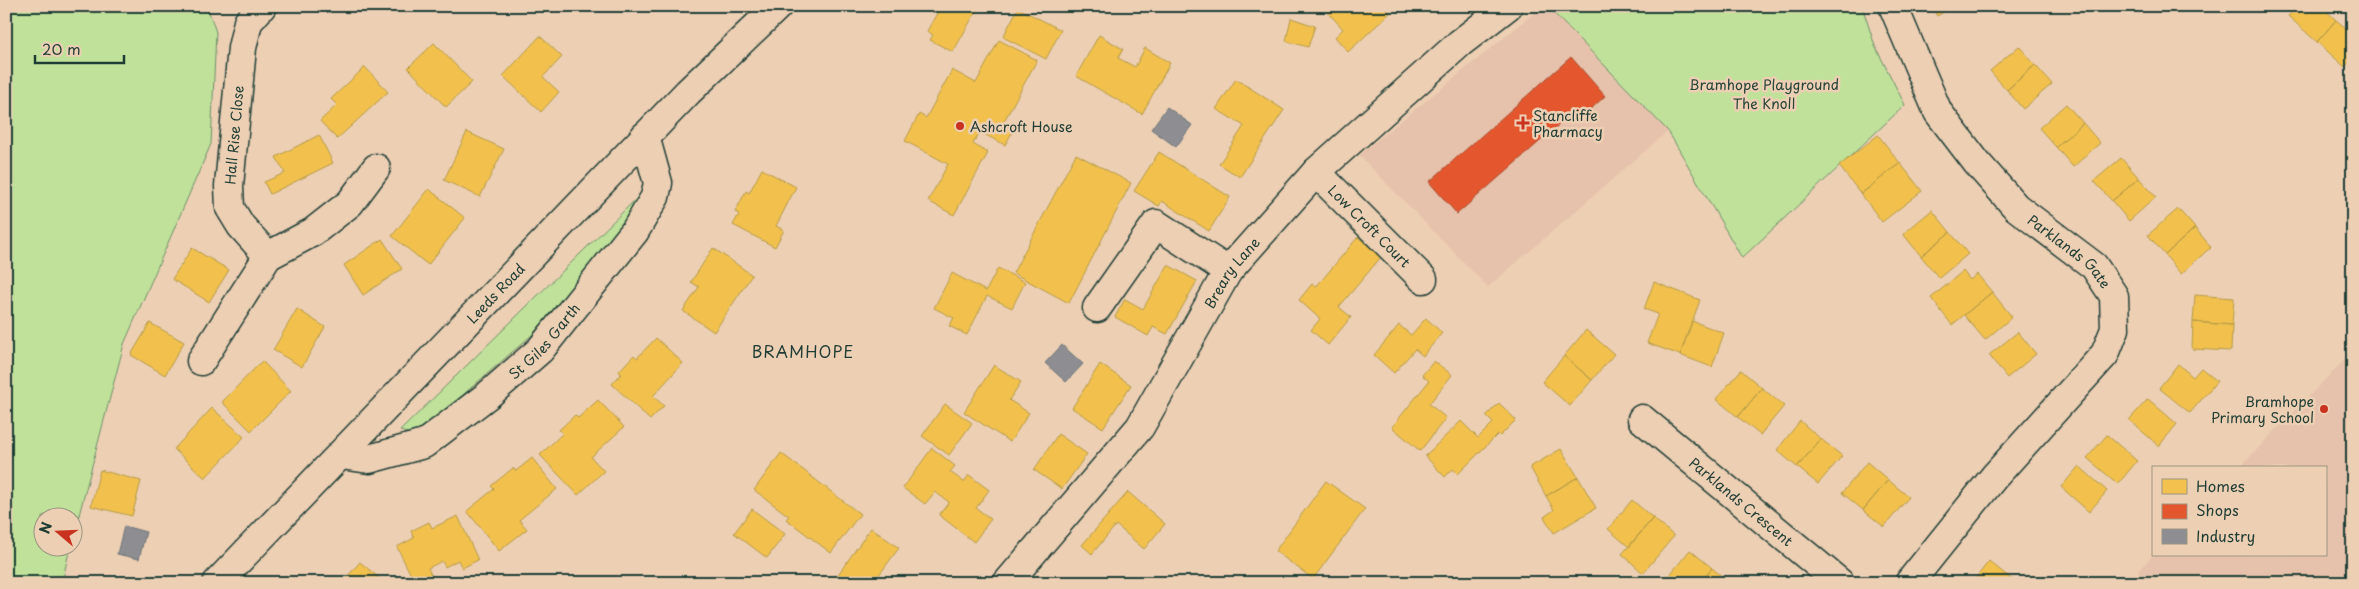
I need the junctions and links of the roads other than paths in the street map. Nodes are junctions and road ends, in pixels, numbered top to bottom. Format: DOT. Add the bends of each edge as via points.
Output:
graph roads {
  1 [pos="262,6"];
  2 [pos="778,6"];
  3 [pos="1508,6"];
  4 [pos="1893,6"];
  5 [pos="645,136"];
  6 [pos="376,168"];
  7 [pos="1316,172"];
  8 [pos="268,256"];
  9 [pos="1228,271"];
  10 [pos="1423,279"];
  11 [pos="1097,308"];
  12 [pos="201,361"];
  13 [pos="1642,419"];
  14 [pos="341,455"];
  15 [pos="217,583"];
  16 [pos="1007,583"];
  17 [pos="1840,583"];
  18 [pos="1909,583"];
  1 -- 8 [label="main road, Hall Rise Close" via="248,22 242,48 228,186 230,208"];
  2 -- 5 [label="main road, Leeds Road"];
  3 -- 7 [label="main road, Breary Lane" via="1460,44"];
  4 -- 18 [label="main road, Parklands Gate" via="1938,112 2016,208 2094,266 2114,296 2116,329 2105,354 1994,477"];
  5 -- 14 [label="main road, Leeds Road"];
  5 -- 14 [label="main road, St Giles Garth" via="658,183 655,197 635,231 540,350 424,444 368,459"];
  6 -- 8 [label="main road" via="350,203 313,232"];
  7 -- 9 [label="main road, Breary Lane"];
  7 -- 10 [label="main road, Low Croft Court"];
  8 -- 12 [label="main road"];
  9 -- 11 [label="main road" via="1156,224"];
  9 -- 16 [label="main road, Breary Lane" via="1140,427"];
  13 -- 17 [label="main road, Parklands Crescent"];
  14 -- 15 [label="main road, Leeds Road"];
}
